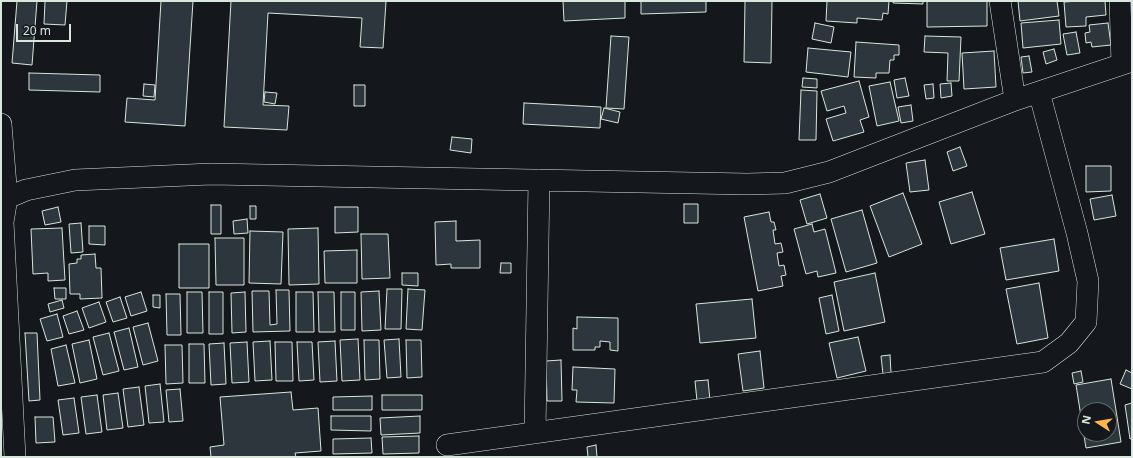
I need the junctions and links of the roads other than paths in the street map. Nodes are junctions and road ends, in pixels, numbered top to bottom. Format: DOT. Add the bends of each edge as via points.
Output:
graph roads {
  1 [pos="1000,1"];
  2 [pos="1120,1"];
  3 [pos="1127,63"];
  4 [pos="1039,92"];
  5 [pos="1015,100"];
  6 [pos="1,124"];
  7 [pos="539,180"];
  8 [pos="7,198"];
  9 [pos="5,312"];
  10 [pos="535,433"];
  11 [pos="448,445"];
  12 [pos="15,457"];
  1 -- 5 [label="street"];
  2 -- 3 [label="street"];
  3 -- 4 [label="street"];
  4 -- 5 [label="street"];
  4 -- 10 [label="street" via="1088,281 1086,322 1069,343 1043,362"];
  5 -- 7 [label="street" via="829,172 784,183"];
  6 -- 8 [label="street"];
  7 -- 8 [label="street" via="211,174 75,180 26,190"];
  7 -- 10 [label="street"];
  8 -- 9 [label="street" via="3,222"];
  9 -- 12 [label="street"];
  10 -- 11 [label="street"];
}
